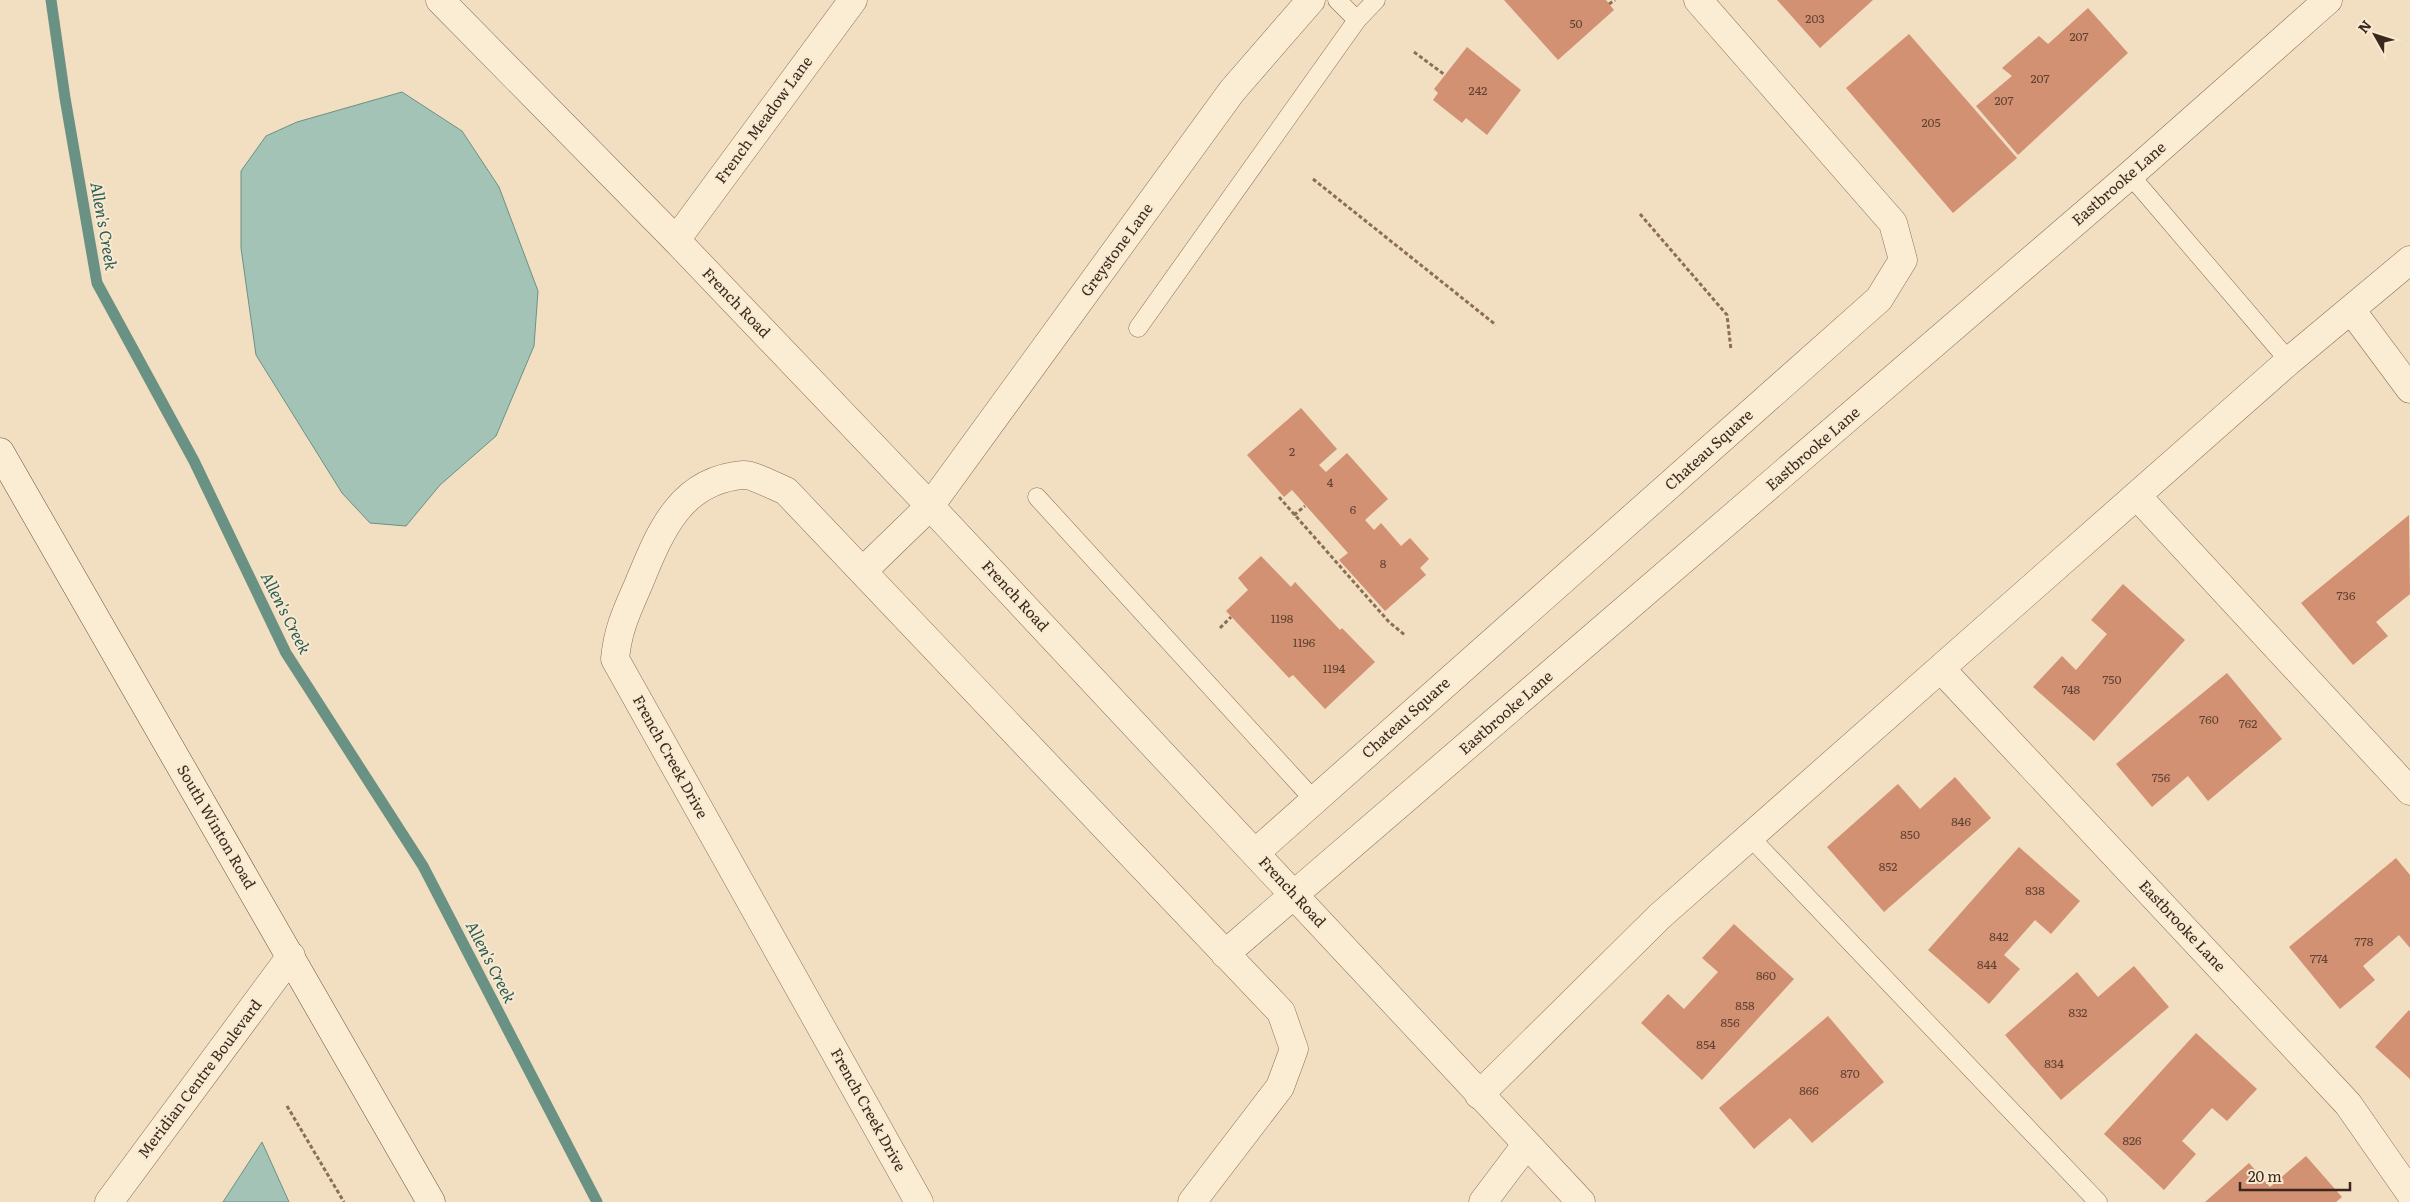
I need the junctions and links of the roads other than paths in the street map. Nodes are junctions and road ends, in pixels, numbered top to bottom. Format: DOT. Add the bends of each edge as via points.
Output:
graph roads {
  1 [pos="440,0"];
  2 [pos="853,0"];
  3 [pos="1311,0"];
  4 [pos="1337,0"];
  5 [pos="1376,0"];
  6 [pos="1698,0"];
  7 [pos="2328,0"];
  8 [pos="1357,20"];
  9 [pos="2130,175"];
  10 [pos="676,240"];
  11 [pos="2410,260"];
  12 [pos="2352,311"];
  13 [pos="1138,328"];
  14 [pos="2289,361"];
  15 [pos="2410,389"];
  16 [pos="0,452"];
  17 [pos="2137,496"];
  18 [pos="1037,497"];
  19 [pos="930,506"];
  20 [pos="863,570"];
  21 [pos="1941,670"];
  22 [pos="2410,791"];
  23 [pos="1314,800"];
  24 [pos="1751,838"];
  25 [pos="1255,853"];
  26 [pos="1295,894"];
  27 [pos="1225,954"];
  28 [pos="291,956"];
  29 [pos="1480,1095"];
  30 [pos="1526,1145"];
  31 [pos="2410,1193"];
  32 [pos="109,1202"];
  33 [pos="431,1202"];
  34 [pos="919,1202"];
  35 [pos="1192,1202"];
  36 [pos="1483,1202"];
  37 [pos="1581,1202"];
  38 [pos="2098,1202"];
  1 -- 10 [label="street, French Road"];
  2 -- 10 [label="street, French Meadow Lane"];
  3 -- 19 [label="street, Greystone Lane" via="1232,91"];
  4 -- 8 [label="lane"];
  5 -- 8 [label="lane"];
  6 -- 23 [label="street, Chateau Square" via="1893,223 1903,260 1879,300"];
  7 -- 9 [label="street, Eastbrooke Lane"];
  8 -- 13 [label="lane"];
  9 -- 14 [label="lane"];
  9 -- 26 [label="street, Eastbrooke Lane"];
  10 -- 19 [label="street, French Road"];
  11 -- 12 [label="street"];
  12 -- 14 [label="street"];
  12 -- 15 [label="street"];
  14 -- 17 [label="street"];
  16 -- 28 [label="street, South Winton Road"];
  17 -- 21 [label="street"];
  17 -- 22 [label="street"];
  18 -- 23 [label="lane"];
  19 -- 20 [label="street"];
  19 -- 25 [label="street, French Road"];
  20 -- 27 [label="street, French Creek Drive"];
  20 -- 34 [label="street, French Creek Drive" via="786,490 745,474 708,482 678,507 657,538 618,634 615,659"];
  21 -- 24 [label="street"];
  21 -- 31 [label="street, Eastbrooke Lane" via="2348,1104"];
  23 -- 25 [label="street, Chateau Square"];
  24 -- 29 [label="street" via="1660,916"];
  24 -- 38 [label="lane"];
  25 -- 26 [label="street, French Road"];
  26 -- 27 [label="street"];
  26 -- 29 [label="street, French Road"];
  27 -- 35 [label="street, French Creek Drive" via="1281,1012 1294,1049 1280,1087"];
  28 -- 32 [label="street, Meridian Centre Boulevard"];
  28 -- 33 [label="street, South Winton Road"];
  29 -- 30 [label="street, French Road"];
  30 -- 36 [label="street"];
  30 -- 37 [label="street, French Road"];
}
